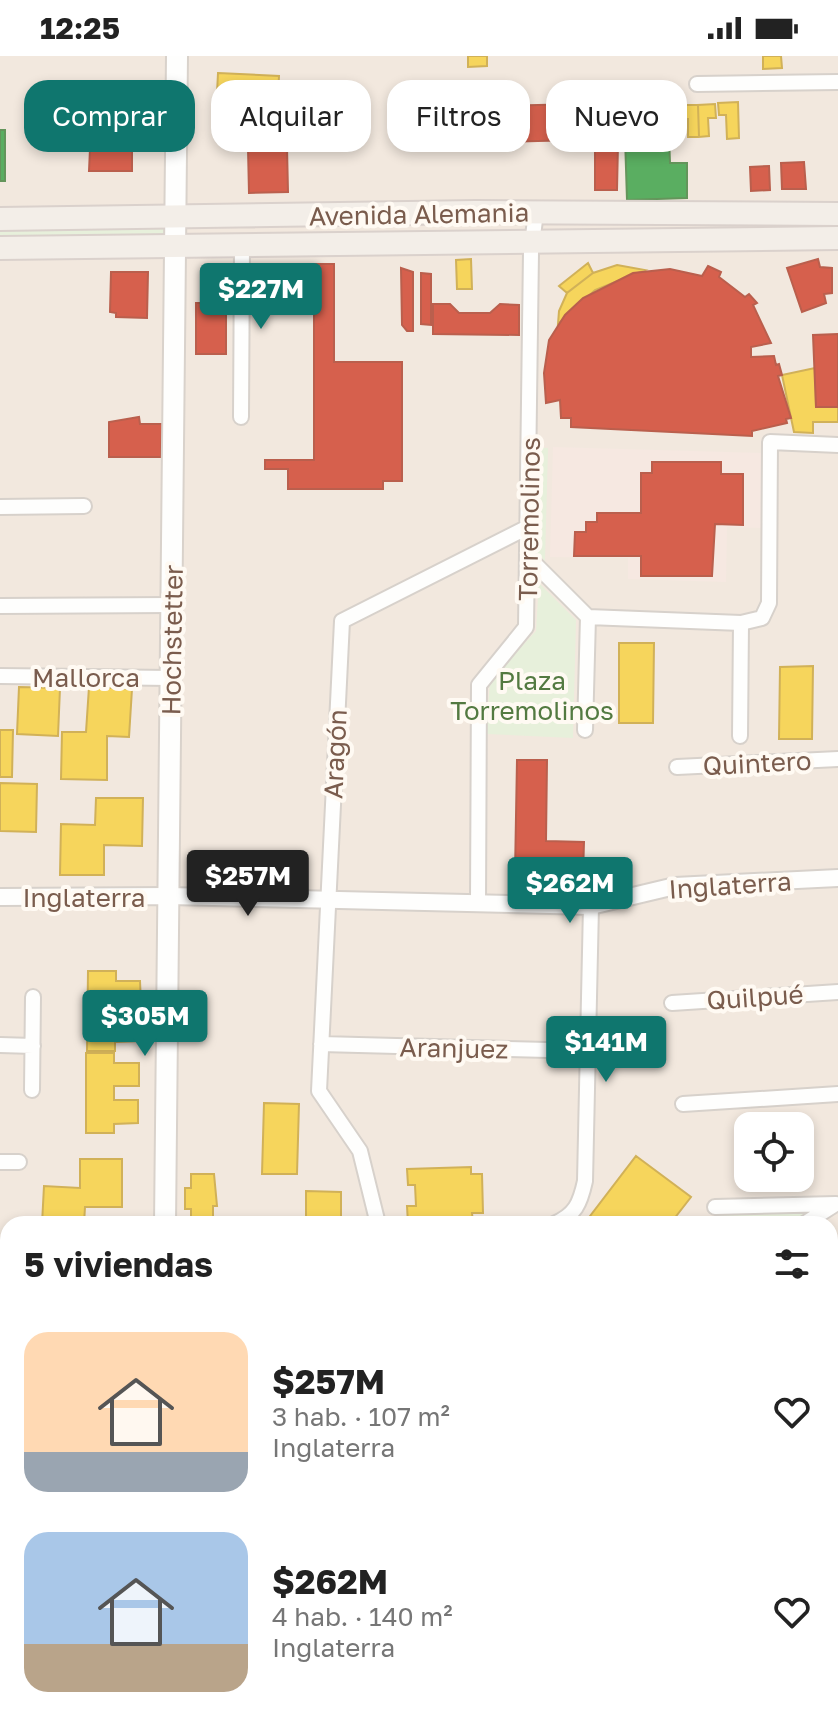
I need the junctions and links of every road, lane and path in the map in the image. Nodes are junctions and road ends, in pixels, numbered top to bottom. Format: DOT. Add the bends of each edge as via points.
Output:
graph roads {
  1 [pos="177,56"];
  2 [pos="838,82"];
  3 [pos="697,84"];
  4 [pos="536,212"];
  5 [pos="838,214"];
  6 [pos="176,218"];
  7 [pos="0,219"];
  8 [pos="838,238"];
  9 [pos="535,242"];
  10 [pos="242,246"];
  11 [pos="176,247"];
  12 [pos="0,248"];
  13 [pos="241,417"];
  14 [pos="838,445"];
  15 [pos="84,506"];
  16 [pos="0,507"];
  17 [pos="528,527"];
  18 [pos="528,557"];
  19 [pos="172,605"];
  20 [pos="0,606"];
  21 [pos="588,617"];
  22 [pos="741,623"];
  23 [pos="0,676"];
  24 [pos="171,678"];
  25 [pos="585,730"];
  26 [pos="740,736"];
  27 [pos="838,759"];
  28 [pos="677,767"];
  29 [pos="838,878"];
  30 [pos="169,896"];
  31 [pos="0,897"];
  32 [pos="328,899"];
  33 [pos="478,904"];
  34 [pos="591,906"];
  35 [pos="838,992"];
  36 [pos="33,997"];
  37 [pos="672,1003"];
  38 [pos="321,1044"];
  39 [pos="0,1045"];
  40 [pos="33,1046"];
  41 [pos="588,1051"];
  42 [pos="32,1090"];
  43 [pos="838,1094"];
  44 [pos="683,1104"];
  45 [pos="0,1162"];
  46 [pos="19,1162"];
  47 [pos="837,1203"];
  48 [pos="715,1207"];
  49 [pos="165,1216"];
  50 [pos="376,1216"];
  51 [pos="572,1216"];
  52 [pos="817,1216"];
  1 -- 6 [label="main road, Hochstetter"];
  2 -- 3 [label="street"];
  4 -- 5 [label="main road, Avenida Alemania"];
  4 -- 6 [label="main road, Avenida Alemania"];
  4 -- 9 [label="street, Torremolinos"];
  6 -- 7 [label="main road, Avenida Alemania"];
  6 -- 11 [label="main road, Hochstetter"];
  8 -- 9 [label="main road, Avenida Alemania"];
  9 -- 10 [label="main road, Avenida Alemania"];
  9 -- 17 [label="street, Torremolinos"];
  10 -- 11 [label="main road, Avenida Alemania"];
  10 -- 13 [label="street"];
  11 -- 12 [label="main road, Avenida Alemania"];
  11 -- 19 [label="main road, Hochstetter"];
  14 -- 22 [label="street" via="770,442 768,611 752,623"];
  15 -- 16 [label="street"];
  17 -- 18 [label="street, Torremolinos"];
  17 -- 32 [label="street, Aragón" via="342,621"];
  18 -- 21 [label="street"];
  18 -- 33 [label="street, Torremolinos" via="526,627 479,685"];
  19 -- 20 [label="street"];
  19 -- 24 [label="main road, Hochstetter"];
  21 -- 22 [label="street"];
  21 -- 25 [label="street"];
  22 -- 26 [label="street"];
  23 -- 24 [label="street, Mallorca"];
  24 -- 30 [label="main road, Hochstetter"];
  27 -- 28 [label="street, Quintero"];
  29 -- 34 [label="street, Inglaterra" via="675,886"];
  30 -- 31 [label="street, Inglaterra"];
  30 -- 32 [label="street, Inglaterra"];
  30 -- 49 [label="main road, Hochstetter"];
  32 -- 33 [label="street, Inglaterra"];
  32 -- 38 [label="street, Aragón"];
  33 -- 34 [label="street, Inglaterra"];
  34 -- 41 [label="street"];
  35 -- 37 [label="street, Quilpué"];
  36 -- 40 [label="street"];
  38 -- 41 [label="street, Aranjuez"];
  38 -- 50 [label="street, Aragón" via="319,1091 360,1151"];
  39 -- 40 [label="street"];
  40 -- 42 [label="street"];
  41 -- 51 [label="street" via="585,1181"];
  43 -- 44 [label="street"];
  45 -- 46 [label="street"];
  47 -- 48 [label="street"];
  47 -- 52 [label="street"];
}
